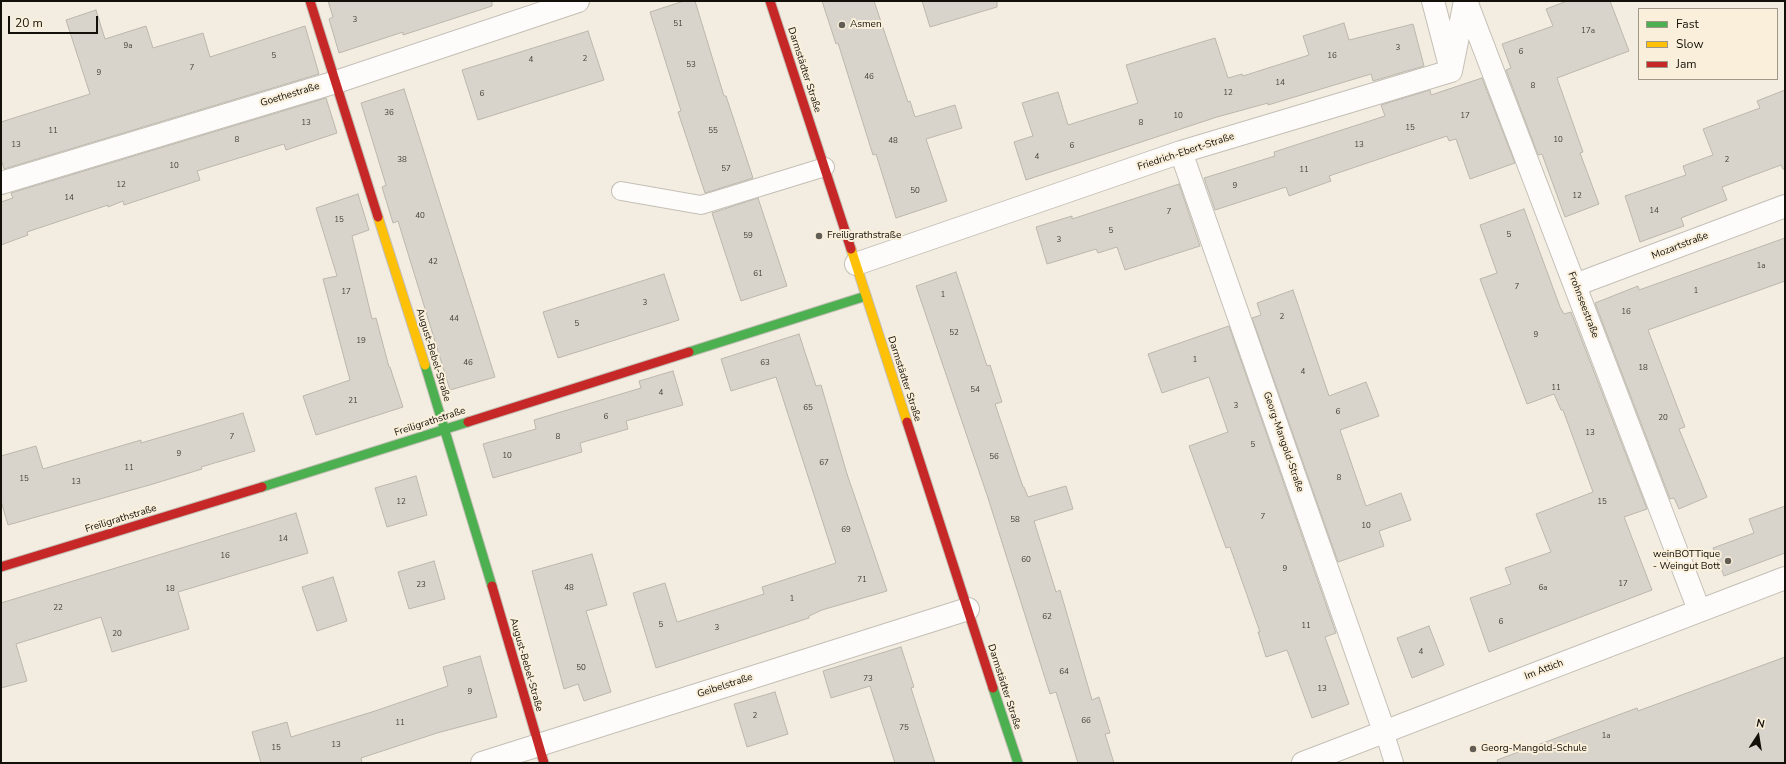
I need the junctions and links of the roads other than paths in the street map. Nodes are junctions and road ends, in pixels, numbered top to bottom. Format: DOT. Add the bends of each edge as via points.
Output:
graph roads {
  1 [pos="310,1"];
  2 [pos="578,1"];
  3 [pos="770,1"];
  4 [pos="1433,1"];
  5 [pos="1466,1"];
  6 [pos="1452,71"];
  7 [pos="336,82"];
  8 [pos="1181,152"];
  9 [pos="825,168"];
  10 [pos="1,183"];
  11 [pos="621,191"];
  12 [pos="1785,206"];
  13 [pos="856,264"];
  14 [pos="1575,285"];
  15 [pos="866,296"];
  16 [pos="445,429"];
  17 [pos="1,567"];
  18 [pos="1785,578"];
  19 [pos="968,610"];
  20 [pos="1699,610"];
  21 [pos="1384,731"];
  22 [pos="541,754"];
  23 [pos="482,763"];
  24 [pos="1018,763"];
  25 [pos="1303,763"];
  26 [pos="1394,763"];
  1 -- 7 [label="street, August-Bebel-Straße"];
  2 -- 7 [label="street, Goethestraße"];
  3 -- 9 [label="street, Darmstädter Straße"];
  4 -- 6 [label="street"];
  5 -- 6 [label="street"];
  5 -- 14 [label="street, Frohnseestraße"];
  6 -- 8 [label="street, Friedrich-Ebert-Straße"];
  7 -- 10 [label="street, Goethestraße"];
  7 -- 16 [label="street, August-Bebel-Straße"];
  8 -- 13 [label="street, Friedrich-Ebert-Straße"];
  8 -- 21 [label="street, Georg-Mangold-Straße"];
  9 -- 11 [label="lane" via="701,205"];
  9 -- 13 [label="street, Darmstädter Straße"];
  12 -- 14 [label="street, Mozartstraße"];
  13 -- 15 [label="street, Darmstädter Straße"];
  14 -- 20 [label="street, Frohnseestraße"];
  15 -- 16 [label="street, Freiligrathstraße"];
  15 -- 19 [label="street, Darmstädter Straße"];
  16 -- 17 [label="street, Freiligrathstraße"];
  16 -- 22 [label="street, August-Bebel-Straße"];
  18 -- 20 [label="street, Im Attich"];
  19 -- 22 [label="street, Geibelstraße"];
  19 -- 24 [label="street, Darmstädter Straße"];
  20 -- 21 [label="street, Im Attich"];
  21 -- 25 [label="street, Im Attich"];
  21 -- 26 [label="lane"];
  22 -- 23 [label="street, Geibelstraße"];
}
